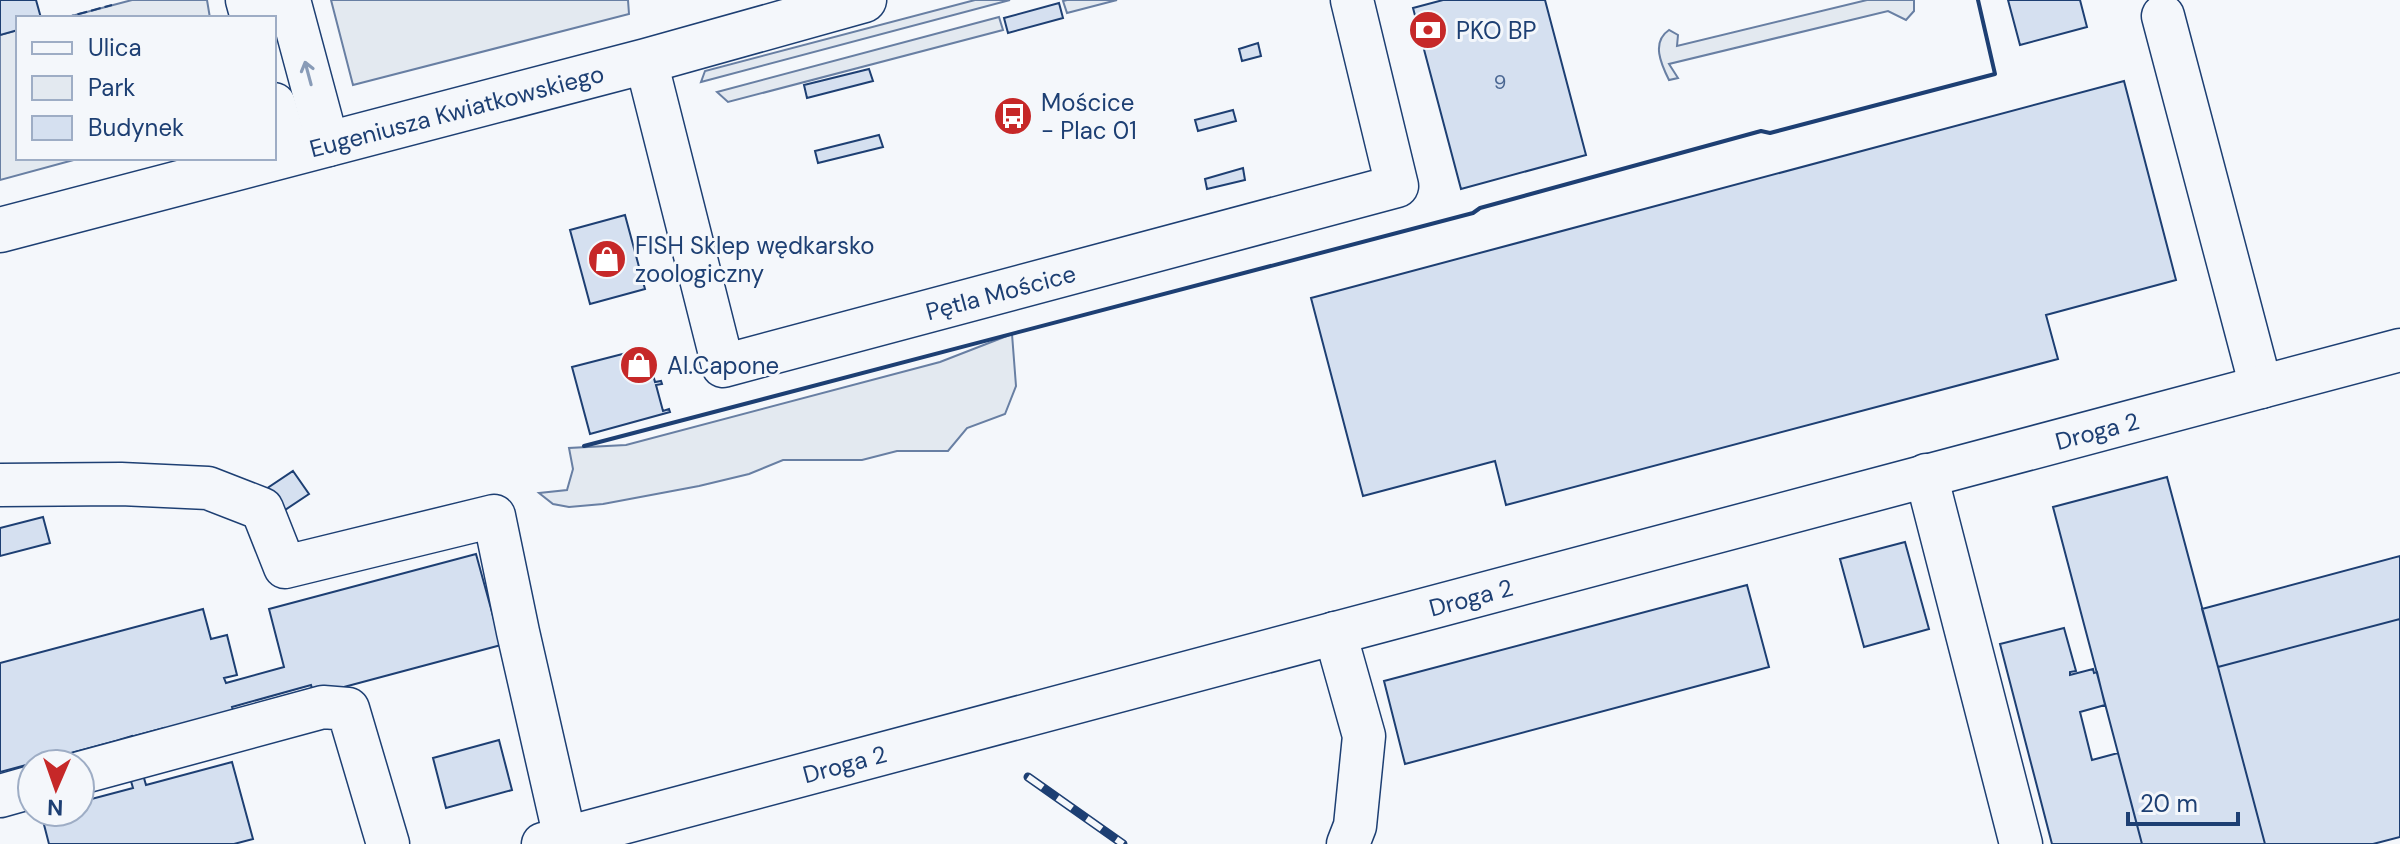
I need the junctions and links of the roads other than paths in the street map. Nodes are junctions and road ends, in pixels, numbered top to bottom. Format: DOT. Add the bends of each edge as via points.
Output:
graph roads {
  1 [pos="289,0"];
  2 [pos="864,0"];
  3 [pos="1352,0"];
  4 [pos="2163,16"];
  5 [pos="646,61"];
  6 [pos="276,107"];
  7 [pos="308,150"];
  8 [pos="276,158"];
  9 [pos="270,160"];
  10 [pos="0,230"];
  11 [pos="2400,350"];
  12 [pos="2261,387"];
  13 [pos="1926,475"];
  14 [pos="0,485"];
  15 [pos="1335,633"];
  16 [pos="96,769"];
  17 [pos="554,841"];
  18 [pos="388,844"];
  19 [pos="1348,844"];
  20 [pos="2021,844"];
  7 -- 1 [label="street, one-way"];
  2 -- 5 [label="main road, Eugeniusza Kwiatkowskiego"];
  3 -- 5 [label="street, Pętla Mościce" via="1397,186 723,366"];
  4 -- 12 [label="street"];
  5 -- 7 [label="main road, Eugeniusza Kwiatkowskiego"];
  6 -- 7 [label="street"];
  7 -- 8 [label="main road, Eugeniusza Kwiatkowskiego"];
  9 -- 10 [label="main road, Eugeniusza Kwiatkowskiego"];
  11 -- 12 [label="street, Droga 2"];
  12 -- 13 [label="street, Droga 2"];
  13 -- 15 [label="street, Droga 2"];
  13 -- 20 [label="street"];
  14 -- 17 [label="street" via="208,488 262,509 285,567 494,516"];
  15 -- 17 [label="street, Droga 2"];
  15 -- 19 [label="street" via="1364,736 1355,826"];
  16 -- 18 [label="street" via="323,707 348,709"];
}
